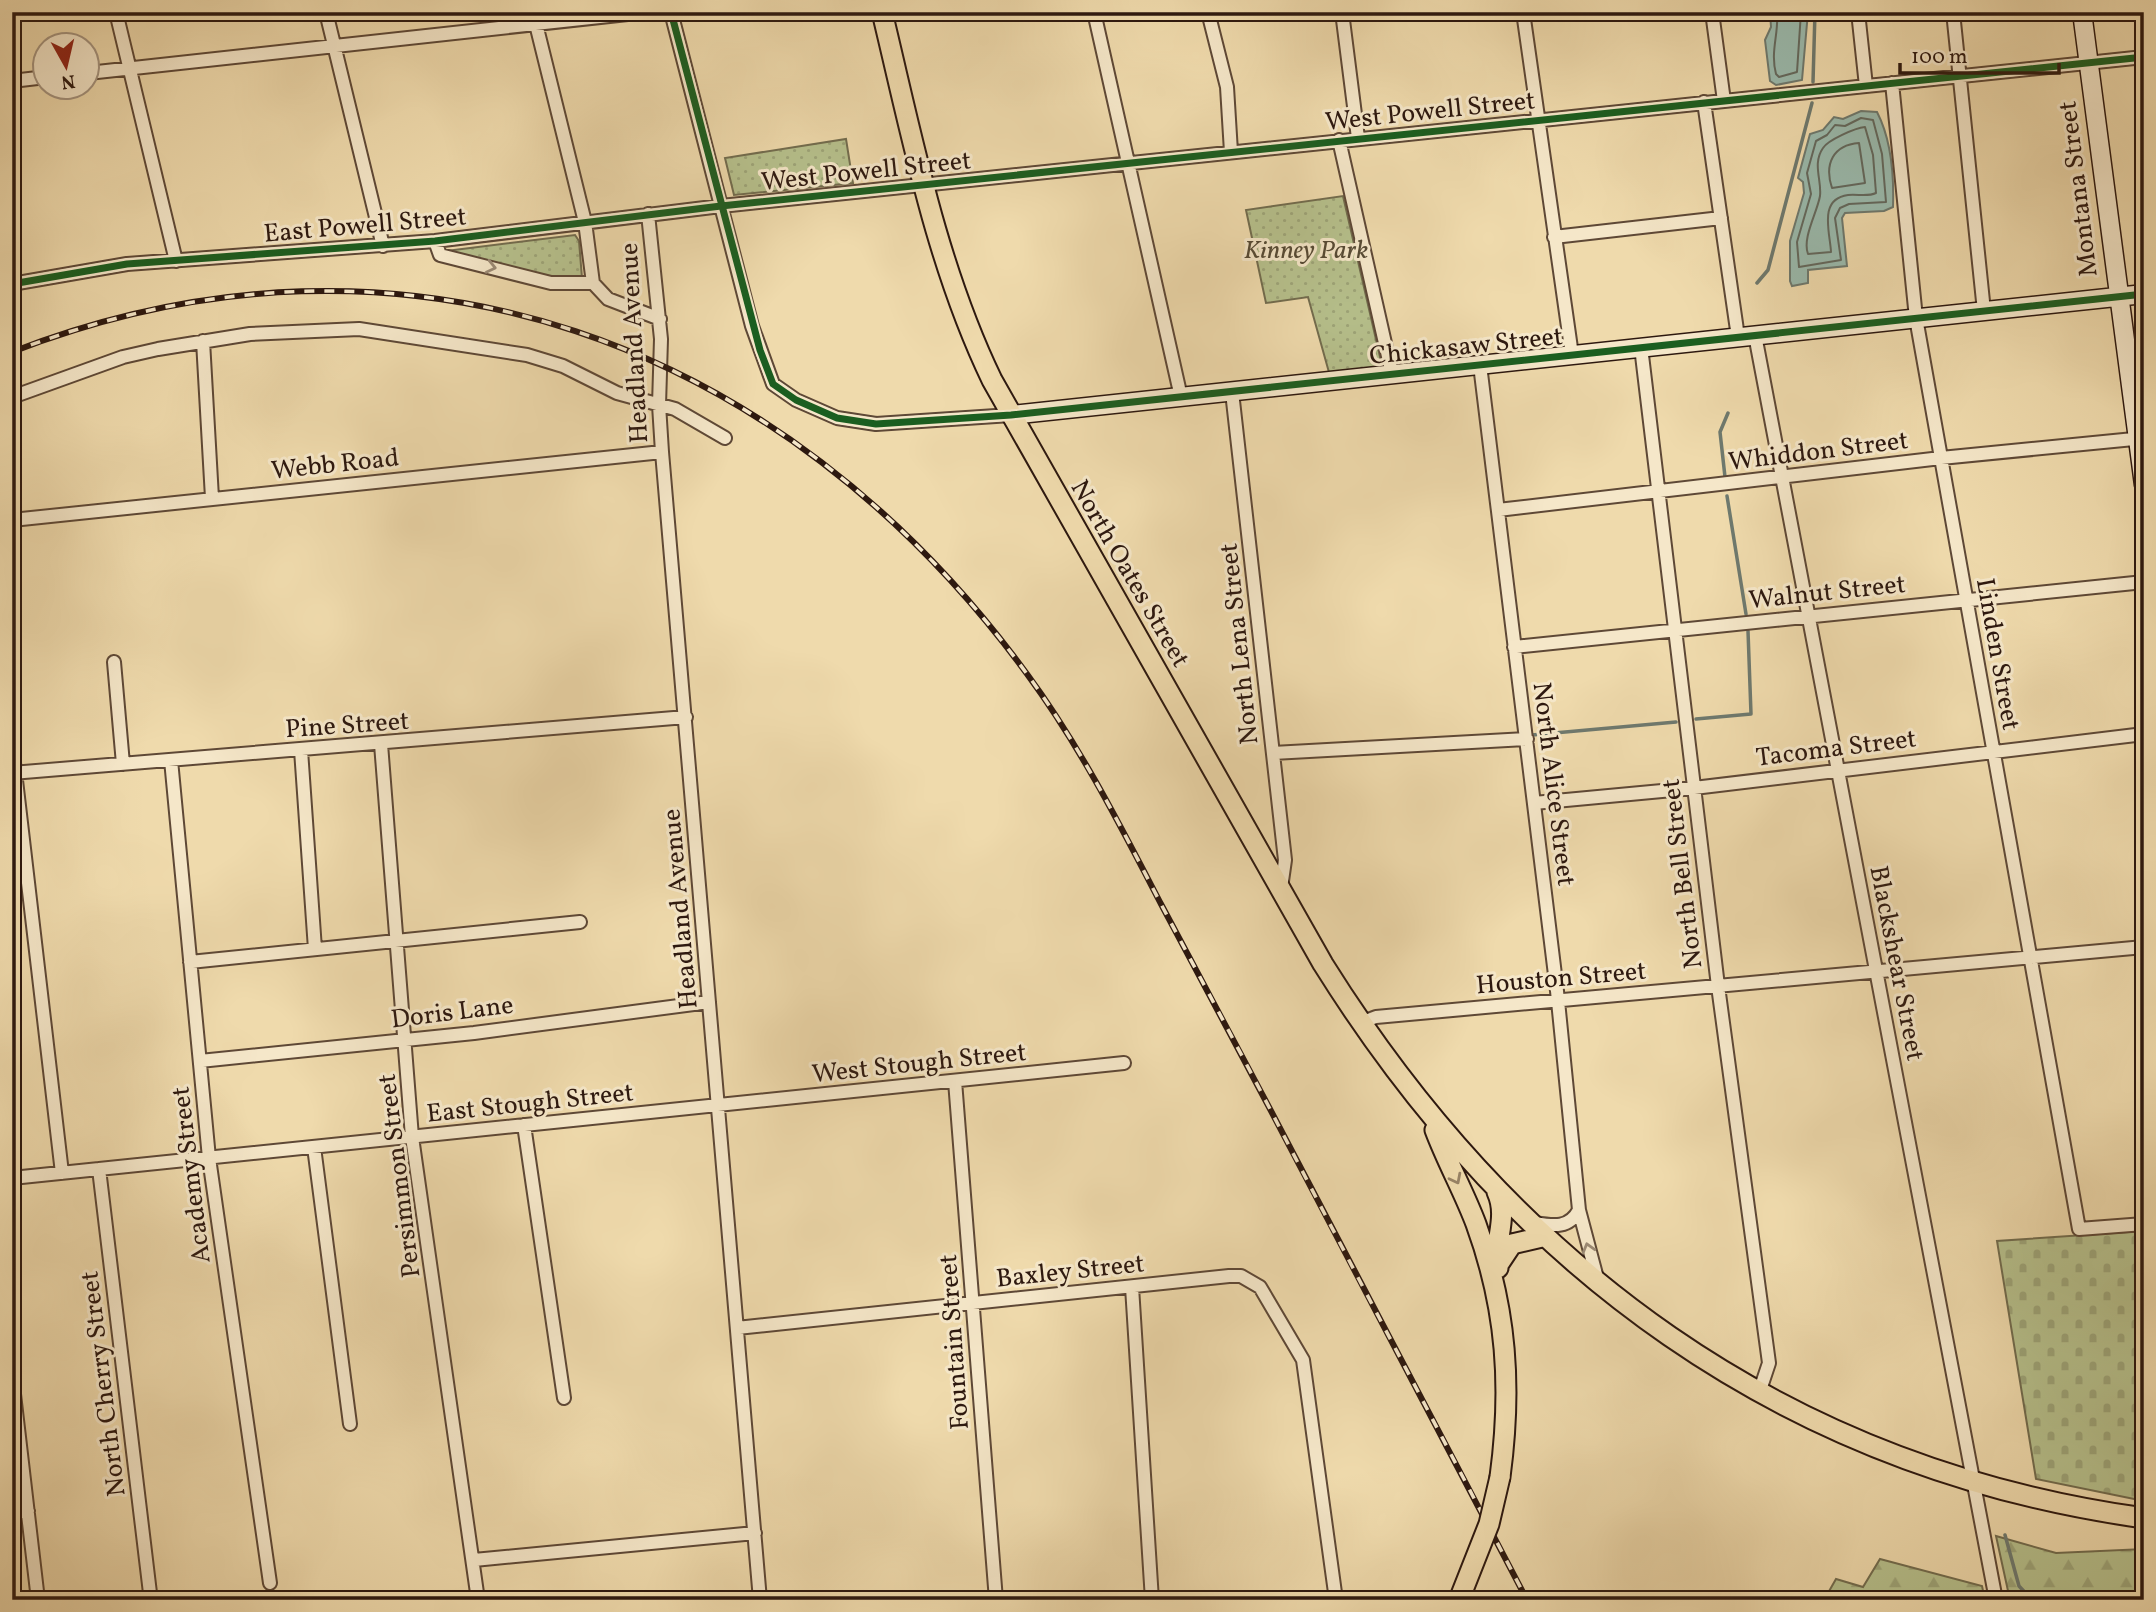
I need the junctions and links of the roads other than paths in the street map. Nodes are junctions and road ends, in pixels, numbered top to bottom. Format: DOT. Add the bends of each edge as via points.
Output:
graph roads {
  1 [pos="116,12"];
  2 [pos="326,12"];
  3 [pos="646,12"];
  4 [pos="671,12"];
  5 [pos="882,12"];
  6 [pos="1094,12"];
  7 [pos="1208,12"];
  8 [pos="1342,12"];
  9 [pos="1523,12"];
  10 [pos="1713,12"];
  11 [pos="1858,12"];
  12 [pos="1953,12"];
  13 [pos="2082,12"];
  14 [pos="534,18"];
  15 [pos="334,46"];
  16 [pos="2144,57"];
  17 [pos="2088,63"];
  18 [pos="129,68"];
  19 [pos="102,71"];
  20 [pos="1960,76"];
  21 [pos="32,79"];
  22 [pos="12,81"];
  23 [pos="1892,83"];
  24 [pos="1866,86"];
  25 [pos="1724,100"];
  26 [pos="1704,102"];
  27 [pos="1537,120"];
  28 [pos="1357,138"];
  29 [pos="1339,140"];
  30 [pos="1231,152"];
  31 [pos="1128,163"];
  32 [pos="925,185"];
  33 [pos="721,206"];
  34 [pos="648,214"];
  35 [pos="1721,218"];
  36 [pos="585,222"];
  37 [pos="1554,237"];
  38 [pos="435,241"];
  39 [pos="383,246"];
  40 [pos="176,261"];
  41 [pos="593,283"];
  42 [pos="12,284"];
  43 [pos="2144,294"];
  44 [pos="2117,296"];
  45 [pos="1984,311"];
  46 [pos="1916,318"];
  47 [pos="660,319"];
  48 [pos="1746,336"];
  49 [pos="203,341"];
  50 [pos="1642,347"];
  51 [pos="1572,355"];
  52 [pos="1480,365"];
  53 [pos="1392,374"];
  54 [pos="1232,392"];
  55 [pos="12,397"];
  56 [pos="1181,397"];
  57 [pos="659,405"];
  58 [pos="1011,415"];
  59 [pos="724,438"];
  60 [pos="2140,438"];
  61 [pos="662,452"];
  62 [pos="1941,457"];
  63 [pos="1781,477"];
  64 [pos="2144,485"];
  65 [pos="1659,493"];
  66 [pos="212,498"];
  67 [pos="1498,510"];
  68 [pos="12,513"];
  69 [pos="13,520"];
  70 [pos="2144,582"];
  71 [pos="1966,600"];
  72 [pos="1808,616"];
  73 [pos="1675,630"];
  74 [pos="1514,647"];
  75 [pos="114,662"];
  76 [pos="686,717"];
  77 [pos="2144,734"];
  78 [pos="1527,739"];
  79 [pos="381,744"];
  80 [pos="12,746"];
  81 [pos="301,750"];
  82 [pos="1994,751"];
  83 [pos="1273,753"];
  84 [pos="171,760"];
  85 [pos="123,764"];
  86 [pos="1837,769"];
  87 [pos="13,773"];
  88 [pos="1694,788"];
  89 [pos="1534,803"];
  90 [pos="1281,891"];
  91 [pos="580,922"];
  92 [pos="397,942"];
  93 [pos="2144,947"];
  94 [pos="315,949"];
  95 [pos="2030,957"];
  96 [pos="190,962"];
  97 [pos="1876,971"];
  98 [pos="1718,986"];
  99 [pos="1557,1000"];
  100 [pos="709,1002"];
  101 [pos="1360,1023"];
  102 [pos="405,1040"];
  103 [pos="200,1061"];
  104 [pos="1124,1063"];
  105 [pos="955,1081"];
  106 [pos="718,1105"];
  107 [pos="1430,1116"];
  108 [pos="524,1125"];
  109 [pos="412,1137"];
  110 [pos="314,1147"];
  111 [pos="209,1158"];
  112 [pos="99,1169"];
  113 [pos="62,1173"];
  114 [pos="12,1178"];
  115 [pos="1511,1209"];
  116 [pos="1579,1210"];
  117 [pos="2144,1224"];
  118 [pos="1542,1237"];
  119 [pos="1484,1248"];
  120 [pos="1498,1266"];
  121 [pos="1599,1285"];
  122 [pos="1132,1287"];
  123 [pos="974,1303"];
  124 [pos="1502,1311"];
  125 [pos="737,1328"];
  126 [pos="12,1377"];
  127 [pos="1759,1393"];
  128 [pos="564,1398"];
  129 [pos="350,1424"];
  130 [pos="1975,1483"];
  131 [pos="28,1511"];
  132 [pos="12,1513"];
  133 [pos="2144,1518"];
  134 [pos="755,1533"];
  135 [pos="474,1560"];
  136 [pos="270,1583"];
  137 [pos="150,1593"];
  138 [pos="38,1600"];
  139 [pos="478,1600"];
  140 [pos="760,1600"];
  141 [pos="996,1600"];
  142 [pos="1152,1600"];
  143 [pos="1336,1600"];
  144 [pos="1459,1600"];
  145 [pos="1996,1600"];
  1 -- 18 [label="street"];
  2 -- 15 [label="street"];
  3 -- 14 [label="street"];
  4 -- 33 [label="street, Chickasaw Street"];
  5 -- 32 [label="main road, North Oates Street"];
  6 -- 31 [label="street"];
  7 -- 30 [label="street" via="1227,87"];
  8 -- 28 [label="street"];
  9 -- 27 [label="street"];
  10 -- 25 [label="street"];
  11 -- 24 [label="street"];
  12 -- 20 [label="street"];
  13 -- 17 [label="street, Montana Street"];
  14 -- 15 [label="street"];
  14 -- 36 [label="street"];
  15 -- 18 [label="street"];
  15 -- 39 [label="street"];
  16 -- 17 [label="street, West Powell Street"];
  17 -- 20 [label="street, West Powell Street"];
  17 -- 44 [label="street, Montana Street"];
  18 -- 19 [label="street"];
  18 -- 40 [label="street"];
  20 -- 23 [label="street, West Powell Street"];
  20 -- 45 [label="street"];
  21 -- 22 [label="street"];
  23 -- 24 [label="street, West Powell Street"];
  23 -- 46 [label="street, Linden Street"];
  24 -- 25 [label="street, West Powell Street"];
  25 -- 26 [label="street, West Powell Street"];
  26 -- 27 [label="street, West Powell Street"];
  26 -- 35 [label="street, Blackshear Street"];
  27 -- 28 [label="street, West Powell Street"];
  27 -- 37 [label="street"];
  28 -- 29 [label="street, West Powell Street"];
  29 -- 30 [label="street, West Powell Street"];
  29 -- 53 [label="street"];
  30 -- 31 [label="street, West Powell Street"];
  31 -- 32 [label="street, West Powell Street"];
  31 -- 56 [label="street"];
  32 -- 33 [label="street, West Powell Street"];
  32 -- 58 [label="main road, North Oates Street" via="958,304"];
  33 -- 34 [label="street, East Powell Street"];
  33 -- 58 [label="street, Chickasaw Street" via="773,384 837,418 876,424"];
  34 -- 36 [label="street, East Powell Street"];
  34 -- 47 [label="street, Headland Avenue"];
  35 -- 37 [label="street"];
  35 -- 48 [label="street, Blackshear Street"];
  36 -- 38 [label="street, East Powell Street"];
  36 -- 41 [label="street"];
  37 -- 51 [label="street"];
  38 -- 39 [label="street, East Powell Street"];
  38 -- 41 [label="street, one-way" via="440,255 551,283"];
  39 -- 40 [label="street, East Powell Street"];
  40 -- 42 [label="street, East Powell Street" via="104,267"];
  41 -- 47 [label="street" via="608,299"];
  43 -- 44 [label="street, Chickasaw Street"];
  44 -- 45 [label="street, Chickasaw Street"];
  44 -- 60 [label="street, Montana Street"];
  45 -- 46 [label="street, Chickasaw Street"];
  46 -- 48 [label="street, Chickasaw Street"];
  46 -- 62 [label="street, Linden Street"];
  47 -- 57 [label="street, Headland Avenue"];
  48 -- 50 [label="street, Chickasaw Street"];
  48 -- 63 [label="street, Blackshear Street"];
  49 -- 55 [label="street" via="123,357"];
  49 -- 57 [label="street" via="323,329 426,337 527,355 563,366 617,393"];
  49 -- 66 [label="street"];
  50 -- 51 [label="street, Chickasaw Street"];
  50 -- 65 [label="street, North Bell Street"];
  51 -- 52 [label="street, Chickasaw Street"];
  52 -- 53 [label="street, Chickasaw Street"];
  52 -- 67 [label="street, North Alice Street"];
  53 -- 54 [label="street, Chickasaw Street"];
  54 -- 56 [label="street, Chickasaw Street"];
  54 -- 83 [label="street, North Lena Street"];
  56 -- 58 [label="street, Chickasaw Street"];
  57 -- 59 [label="street" via="675,409"];
  57 -- 61 [label="street, Headland Avenue"];
  58 -- 90 [label="main road, North Oates Street"];
  60 -- 62 [label="street, Whiddon Street"];
  60 -- 64 [label="street, Montana Street"];
  61 -- 66 [label="street, Webb Road"];
  61 -- 76 [label="street, Headland Avenue"];
  62 -- 63 [label="street, Whiddon Street"];
  62 -- 71 [label="street, Linden Street"];
  63 -- 65 [label="street, Whiddon Street"];
  63 -- 72 [label="street, Blackshear Street"];
  65 -- 67 [label="street, Whiddon Street"];
  65 -- 73 [label="street, North Bell Street"];
  66 -- 69 [label="street, Webb Road"];
  67 -- 74 [label="street, North Alice Street"];
  68 -- 69 [label="street"];
  70 -- 71 [label="street, Walnut Street"];
  71 -- 72 [label="street, Walnut Street"];
  71 -- 82 [label="street, Linden Street"];
  72 -- 73 [label="street, Walnut Street"];
  72 -- 86 [label="street, Blackshear Street"];
  73 -- 74 [label="street, Walnut Street"];
  73 -- 88 [label="street, North Bell Street"];
  74 -- 78 [label="street, North Alice Street"];
  75 -- 85 [label="street"];
  76 -- 79 [label="street, Pine Street"];
  76 -- 100 [label="street, Headland Avenue"];
  77 -- 82 [label="street, Tacoma Street"];
  78 -- 83 [label="street"];
  78 -- 89 [label="street, North Alice Street"];
  79 -- 81 [label="street, Pine Street"];
  79 -- 92 [label="street, Persimmon Street"];
  80 -- 87 [label="street"];
  81 -- 84 [label="street, Pine Street"];
  81 -- 94 [label="street"];
  82 -- 86 [label="street, Tacoma Street"];
  82 -- 95 [label="street, Linden Street"];
  83 -- 90 [label="street, North Lena Street" via="1285,860"];
  84 -- 85 [label="street, Pine Street"];
  84 -- 96 [label="street, Academy Street"];
  85 -- 87 [label="street, Pine Street"];
  86 -- 88 [label="street, Tacoma Street"];
  86 -- 97 [label="street, Blackshear Street"];
  87 -- 113 [label="street"];
  88 -- 89 [label="street, Tacoma Street"];
  88 -- 98 [label="street, North Bell Street"];
  89 -- 99 [label="street, North Alice Street"];
  90 -- 101 [label="main road, North Oates Street"];
  91 -- 92 [label="street"];
  92 -- 94 [label="street"];
  92 -- 102 [label="street, Persimmon Street"];
  93 -- 95 [label="street, Houston Street"];
  94 -- 96 [label="street"];
  95 -- 97 [label="street, Houston Street"];
  95 -- 117 [label="street, Linden Street" via="2079,1229"];
  96 -- 103 [label="street, Academy Street"];
  97 -- 98 [label="street, Houston Street"];
  97 -- 130 [label="street, Blackshear Street"];
  98 -- 99 [label="street, Houston Street"];
  98 -- 127 [label="street, North Bell Street" via="1769,1363"];
  99 -- 101 [label="street, Houston Street" via="1376,1017"];
  99 -- 116 [label="street, North Alice Street"];
  100 -- 102 [label="street, Doris Lane"];
  100 -- 106 [label="street, Headland Avenue"];
  101 -- 107 [label="main road, North Oates Street"];
  102 -- 103 [label="street, Doris Lane"];
  102 -- 109 [label="street, Persimmon Street"];
  103 -- 111 [label="street, Academy Street"];
  104 -- 105 [label="street, West Stough Street"];
  105 -- 106 [label="street, West Stough Street"];
  105 -- 123 [label="street, Fountain Street"];
  106 -- 108 [label="street, East Stough Street"];
  106 -- 125 [label="street, Headland Avenue"];
  107 -- 115 [label="main road"];
  107 -- 119 [label="main road, one-way"];
  108 -- 109 [label="street, East Stough Street"];
  108 -- 128 [label="street"];
  109 -- 110 [label="street, East Stough Street"];
  109 -- 135 [label="street, Persimmon Street"];
  110 -- 111 [label="street, East Stough Street"];
  110 -- 129 [label="street"];
  111 -- 112 [label="street, East Stough Street"];
  111 -- 136 [label="street, Academy Street"];
  112 -- 113 [label="street, East Stough Street"];
  112 -- 137 [label="street, North Cherry Street"];
  113 -- 114 [label="street, East Stough Street"];
  115 -- 116 [label="street" via="1562,1225"];
  115 -- 118 [label="main road"];
  115 -- 119 [label="main road" via="1492,1216"];
  115 -- 120 [label="main road" via="1496,1254"];
  121 -- 116 [label="street, North Alice Street, one-way"];
  118 -- 120 [label="main road" via="1512,1244"];
  118 -- 121 [label="main road"];
  119 -- 124 [label="main road"];
  120 -- 124 [label="main road"];
  121 -- 127 [label="main road" via="1657,1329"];
  122 -- 123 [label="street, Baxley Street"];
  122 -- 142 [label="street"];
  122 -- 143 [label="street, Baxley Street" via="1241,1276 1268,1296 1303,1360"];
  123 -- 125 [label="street, Baxley Street"];
  123 -- 141 [label="street, Fountain Street"];
  124 -- 144 [label="main road, bridge" via="1506,1397 1500,1477 1489,1524"];
  125 -- 134 [label="street, Headland Avenue"];
  126 -- 131 [label="street"];
  127 -- 130 [label="main road" via="1849,1437"];
  130 -- 133 [label="main road"];
  130 -- 145 [label="street, Blackshear Street"];
  131 -- 132 [label="street"];
  131 -- 138 [label="street"];
  134 -- 135 [label="street"];
  134 -- 140 [label="street, Headland Avenue"];
  135 -- 139 [label="street, Persimmon Street"];
}
